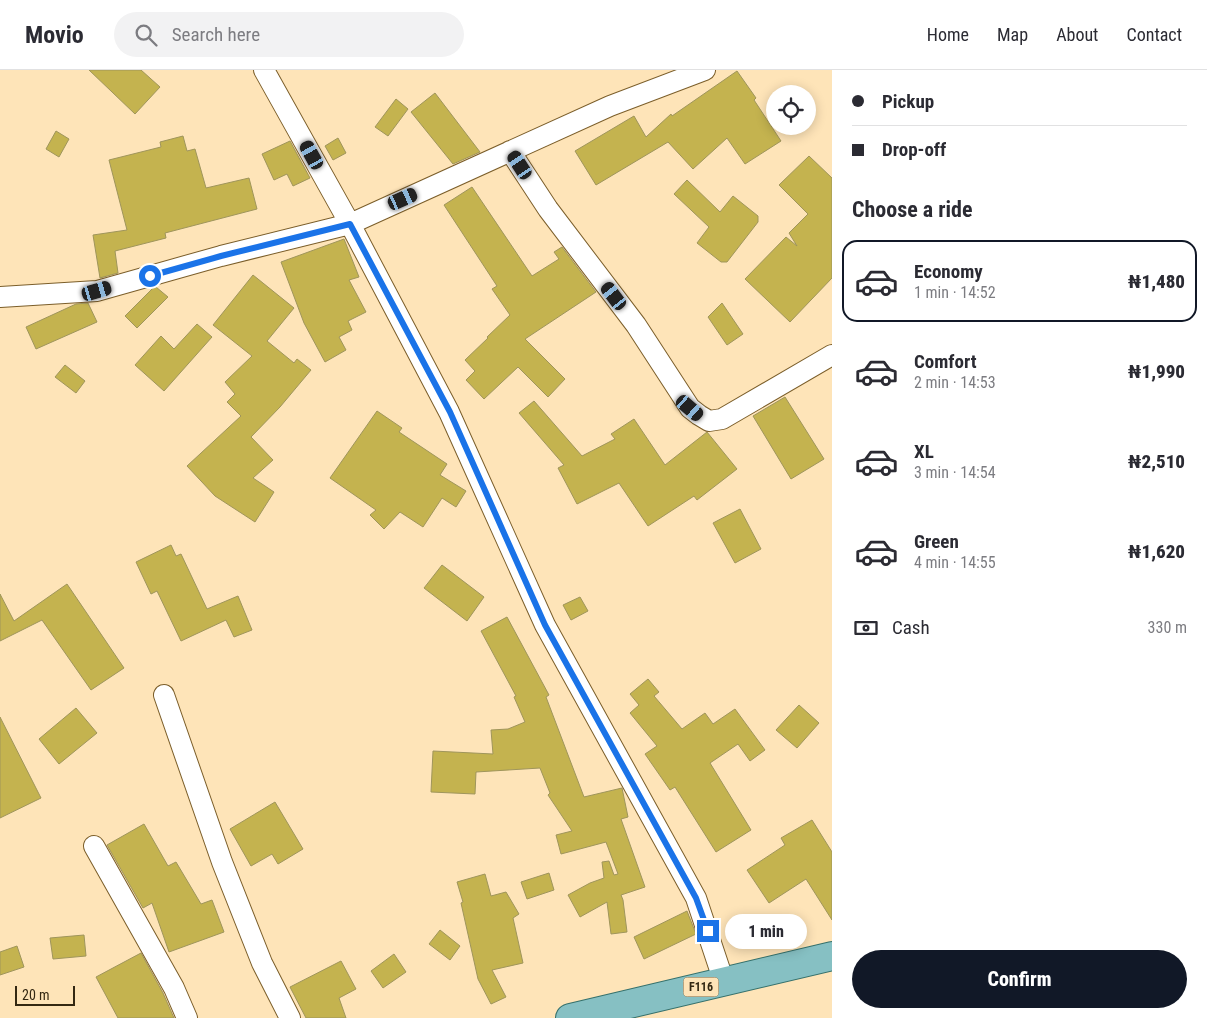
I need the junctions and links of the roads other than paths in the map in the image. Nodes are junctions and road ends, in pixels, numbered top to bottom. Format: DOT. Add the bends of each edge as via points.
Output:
graph roads {
  1 [pos="264,70"];
  2 [pos="705,70"];
  3 [pos="510,151"];
  4 [pos="350,224"];
  5 [pos="0,297"];
  6 [pos="832,355"];
  7 [pos="164,695"];
  8 [pos="94,846"];
  9 [pos="832,956"];
  10 [pos="724,982"];
  11 [pos="187,1018"];
  12 [pos="290,1018"];
  13 [pos="570,1018"];
  1 -- 4 [label="street"];
  2 -- 3 [label="street" via="610,106"];
  3 -- 4 [label="street"];
  3 -- 6 [label="street" via="548,209 636,325 690,408 699,415 709,421 722,419"];
  4 -- 5 [label="street" via="97,291"];
  4 -- 10 [label="street" via="450,412 545,625 696,898"];
  7 -- 12 [label="street" via="222,862 262,963"];
  8 -- 11 [label="street" via="174,988"];
  9 -- 10 [label="main road, F116"];
  10 -- 13 [label="main road, F116"];
}
